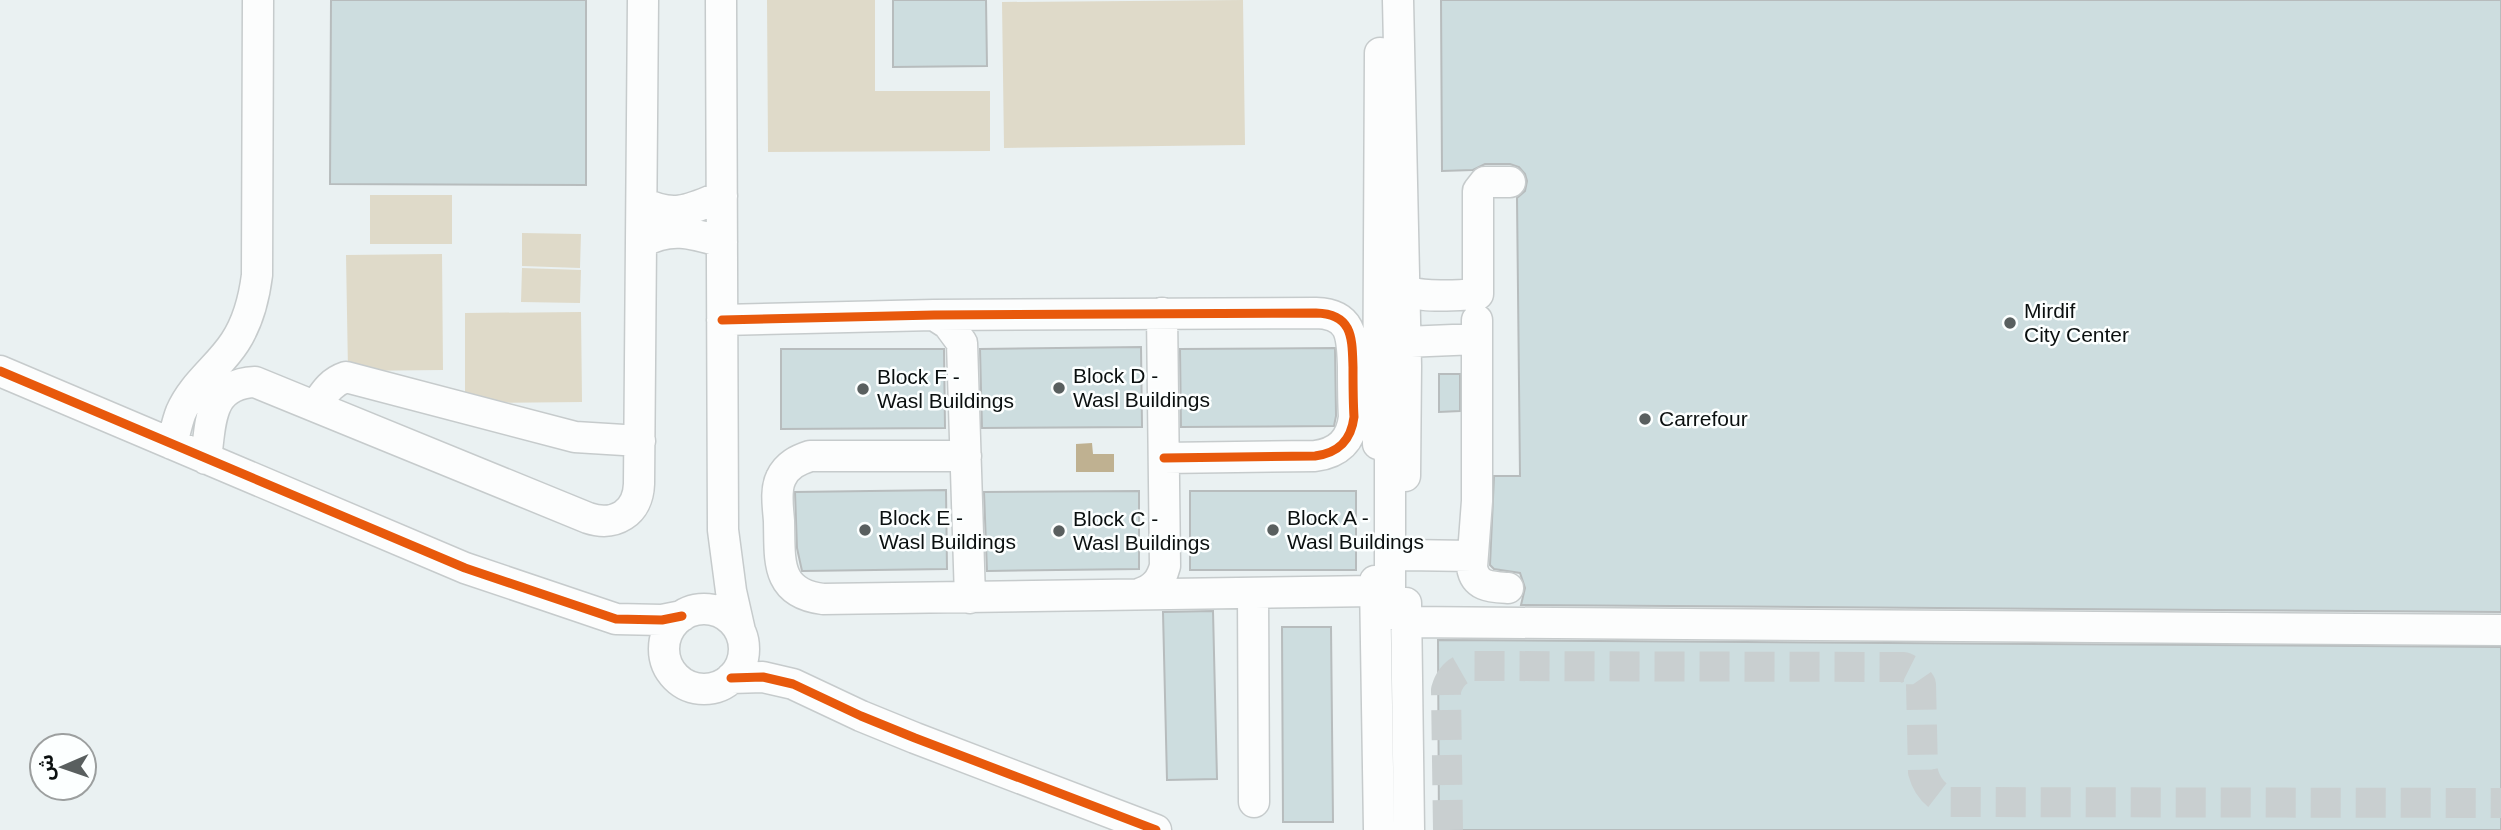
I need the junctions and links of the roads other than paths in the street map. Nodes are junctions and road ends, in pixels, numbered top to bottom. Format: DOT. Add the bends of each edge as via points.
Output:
graph roads {
  1 [pos="258,0"];
  2 [pos="643,0"];
  3 [pos="721,0"];
  4 [pos="1381,0"];
  5 [pos="1398,0"];
  6 [pos="1378,149"];
  7 [pos="1510,182"];
  8 [pos="722,196"];
  9 [pos="642,202"];
  10 [pos="722,242"];
  11 [pos="641,243"];
  12 [pos="1404,284"];
  13 [pos="1478,307"];
  14 [pos="1162,313"];
  15 [pos="990,314"];
  16 [pos="934,315"];
  17 [pos="722,320"];
  18 [pos="1405,342"];
  19 [pos="962,343"];
  20 [pos="0,371"];
  21 [pos="316,405"];
  22 [pos="1378,425"];
  23 [pos="640,441"];
  24 [pos="172,444"];
  25 [pos="966,456"];
  26 [pos="1164,458"];
  27 [pos="205,459"];
  28 [pos="723,530"];
  29 [pos="1405,555"];
  30 [pos="1472,556"];
  31 [pos="1508,588"];
  32 [pos="1375,592"];
  33 [pos="1253,593"];
  34 [pos="1139,594"];
  35 [pos="970,598"];
  36 [pos="683,615"];
  37 [pos="616,619"];
  38 [pos="1406,622"];
  39 [pos="2501,630"];
  40 [pos="740,631"];
  41 [pos="668,667"];
  42 [pos="731,678"];
  43 [pos="1254,802"];
  44 [pos="1156,830"];
  45 [pos="1379,830"];
  46 [pos="1409,830"];
  1 -- 24 [label="street" via="255,293 234,343 185,404"];
  2 -- 9 [label="street"];
  3 -- 8 [label="street"];
  4 -- 6 [label="street"];
  5 -- 12 [label="street"];
  6 -- 12 [label="street" via="1387,195 1388,273 1396,287"];
  6 -- 22 [label="street"];
  7 -- 13 [label="street" via="1485,182 1479,187"];
  8 -- 9 [label="street" via="685,211 663,211"];
  8 -- 10 [label="street"];
  9 -- 11 [label="street"];
  10 -- 11 [label="street" via="683,231"];
  10 -- 17 [label="street"];
  11 -- 23 [label="street"];
  12 -- 13 [label="street"];
  12 -- 18 [label="street"];
  13 -- 18 [label="street"];
  13 -- 30 [label="street" via="1477,501"];
  14 -- 15 [label="street"];
  14 -- 26 [label="street"];
  14 -- 26 [label="street" via="1336,316 1352,340 1354,404 1352,429 1338,449 1327,455"];
  15 -- 16 [label="street"];
  15 -- 19 [label="street"];
  16 -- 17 [label="street"];
  16 -- 19 [label="street"];
  17 -- 28 [label="street"];
  18 -- 29 [label="street"];
  19 -- 25 [label="street"];
  20 -- 24 [label="street"];
  21 -- 23 [label="street" via="328,388 346,377 575,437"];
  21 -- 23 [label="street" via="597,521 615,520 636,502"];
  21 -- 27 [label="street" via="255,382 230,387 219,397 213,413"];
  22 -- 32 [label="street"];
  22 -- 38 [label="street" via="1390,459 1390,600 1395,613"];
  24 -- 27 [label="street"];
  25 -- 35 [label="street"];
  25 -- 35 [label="street" via="810,456 798,460 780,478 780,563 794,589 808,597"];
  26 -- 34 [label="street" via="1165,566 1157,584"];
  27 -- 37 [label="street" via="464,568"];
  28 -- 36 [label="street" via="710,576"];
  28 -- 40 [label="street"];
  29 -- 30 [label="street"];
  29 -- 38 [label="street"];
  30 -- 31 [label="street" via="1473,573 1480,583"];
  32 -- 33 [label="street"];
  32 -- 45 [label="street"];
  33 -- 34 [label="street"];
  33 -- 43 [label="street"];
  34 -- 35 [label="street"];
  36 -- 37 [label="street" via="662,620"];
  36 -- 40 [label="street" via="715,610"];
  36 -- 41 [label="street" via="668,634"];
  37 -- 41 [label="street"];
  38 -- 39 [label="street"];
  38 -- 46 [label="street"];
  40 -- 42 [label="street" via="744,654"];
  41 -- 42 [label="street" via="694,688 717,687"];
  42 -- 44 [label="street" via="763,677 793,684 915,738"];
}
